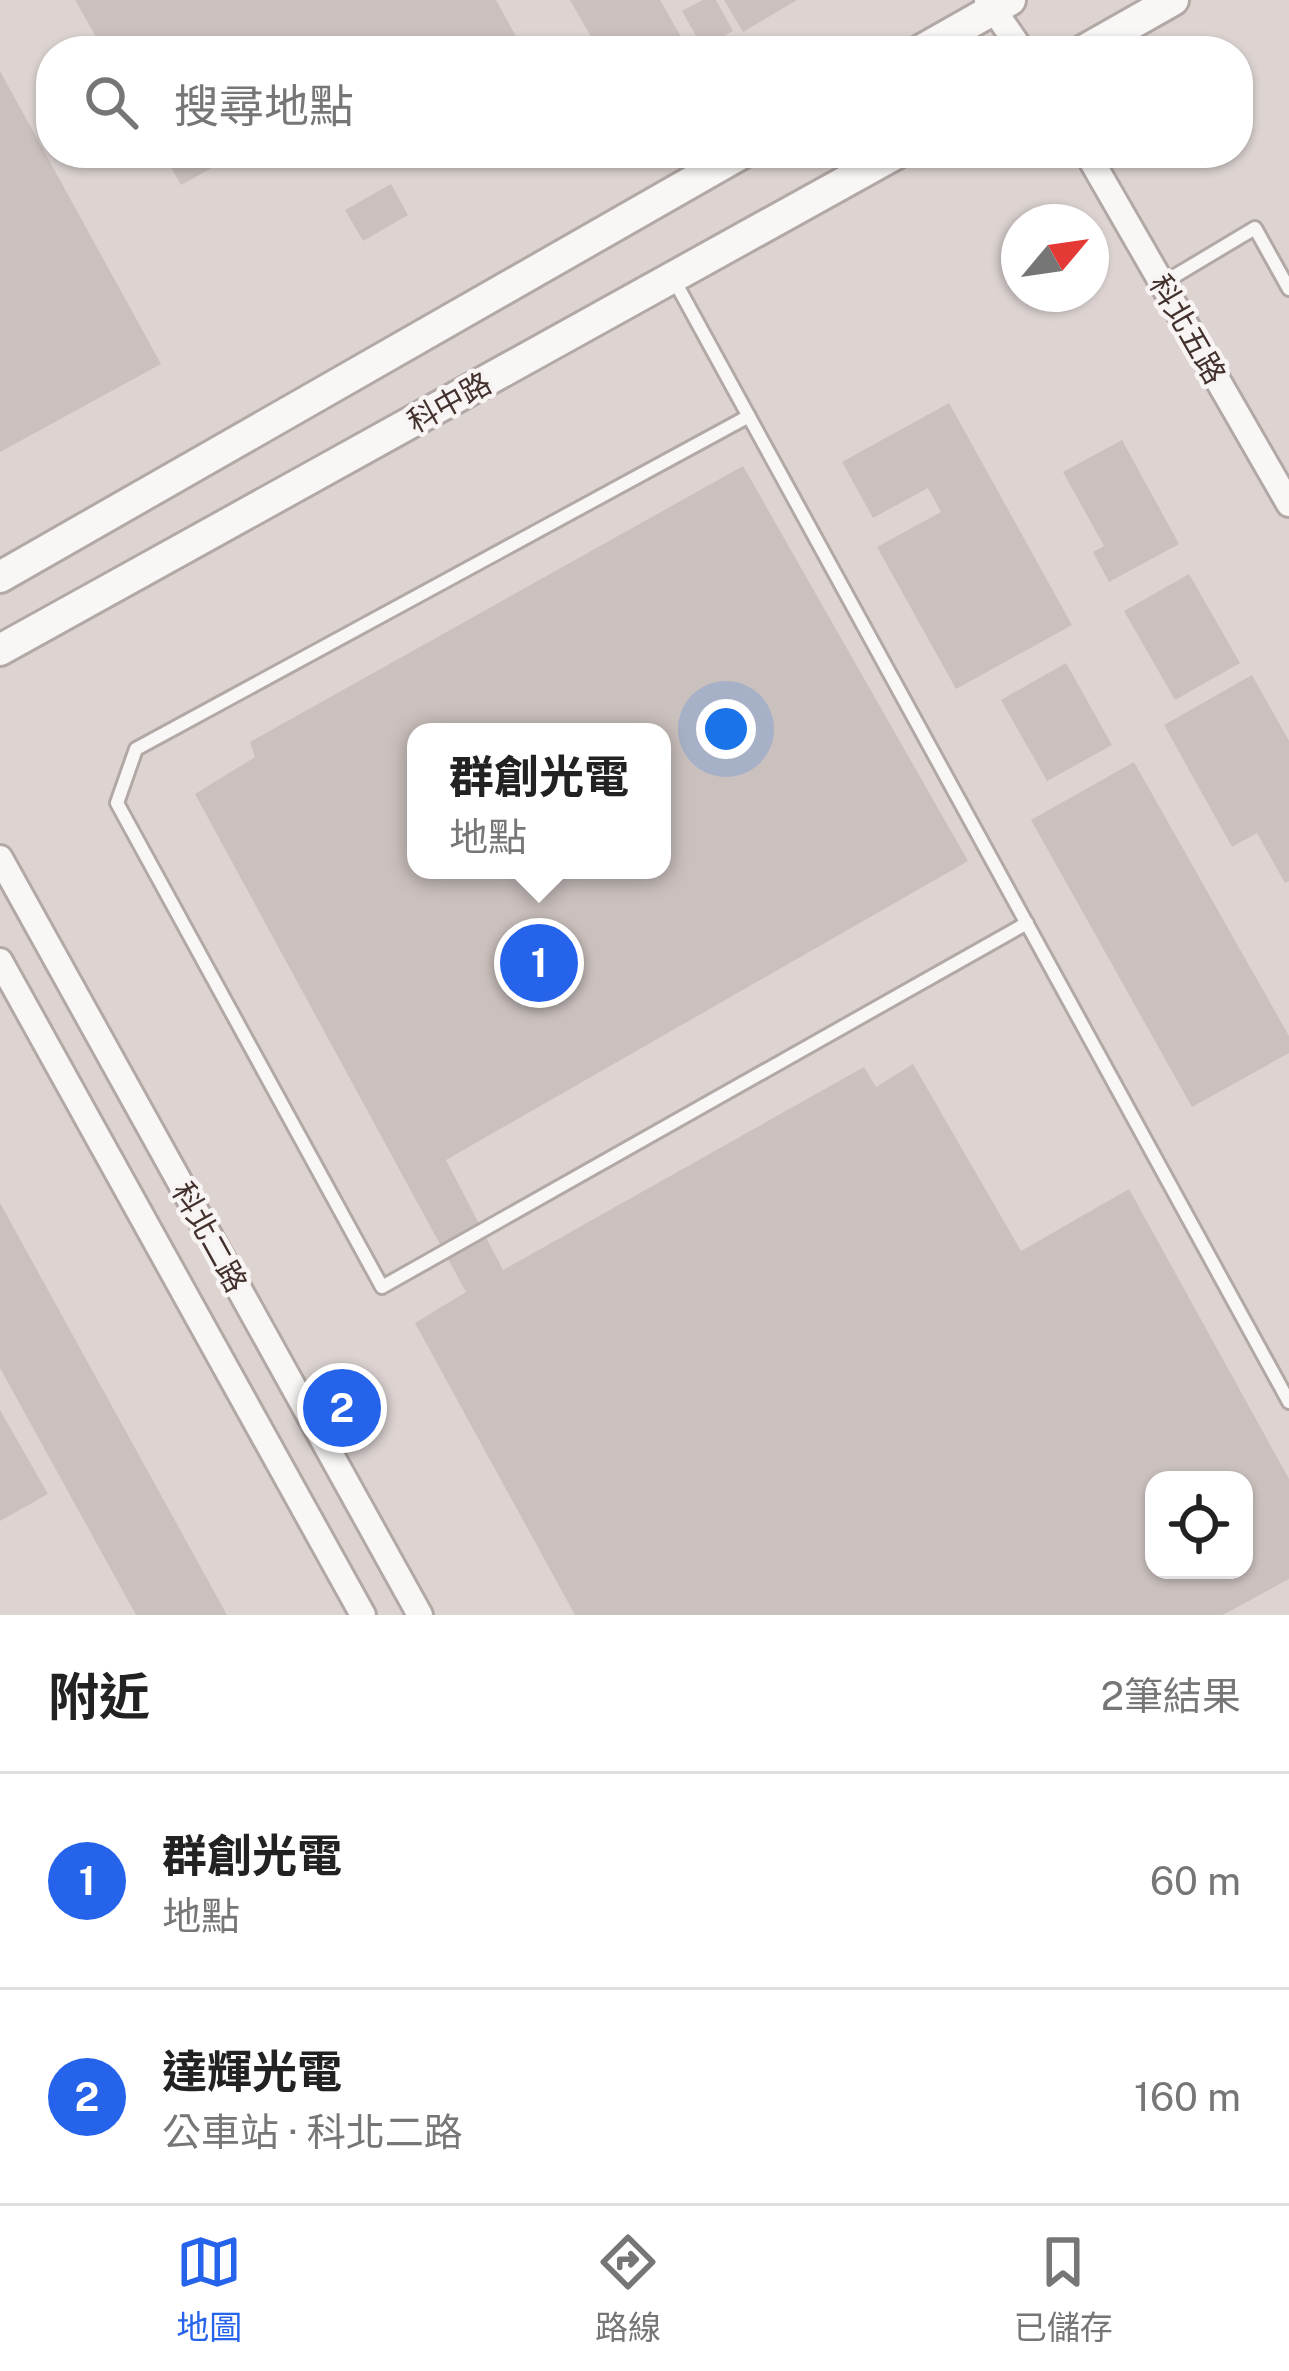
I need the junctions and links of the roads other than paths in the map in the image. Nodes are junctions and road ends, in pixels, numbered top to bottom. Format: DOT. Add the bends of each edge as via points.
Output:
graph roads {
  1 [pos="1173,0"];
  2 [pos="997,3"];
  3 [pos="944,36"];
  4 [pos="1014,36"];
  5 [pos="1109,36"];
  6 [pos="716,168"];
  7 [pos="870,168"];
  8 [pos="1096,168"];
  9 [pos="673,278"];
  10 [pos="1162,283"];
  11 [pos="1289,290"];
  12 [pos="749,416"];
  13 [pos="1289,504"];
  14 [pos="0,577"];
  15 [pos="0,650"];
  16 [pos="0,858"];
  17 [pos="1027,923"];
  18 [pos="0,961"];
  19 [pos="1289,1402"];
  20 [pos="363,1615"];
  21 [pos="420,1615"];
  1 -- 5 [label="street"];
  2 -- 3 [label="street"];
  2 -- 4 [label="street"];
  6 -- 14 [label="street"];
  7 -- 9 [label="street, 科中路"];
  8 -- 10 [label="street, 科北五路"];
  9 -- 12 [label="lane"];
  9 -- 15 [label="street, 科中路"];
  10 -- 11 [label="lane" via="1255,228"];
  10 -- 13 [label="street, 科北五路"];
  12 -- 17 [label="lane"];
  12 -- 17 [label="lane" via="136,749 117,802 382,1286"];
  16 -- 21 [label="street, 科北二路"];
  17 -- 19 [label="lane"];
  18 -- 20 [label="street, 科北二路"];
}
